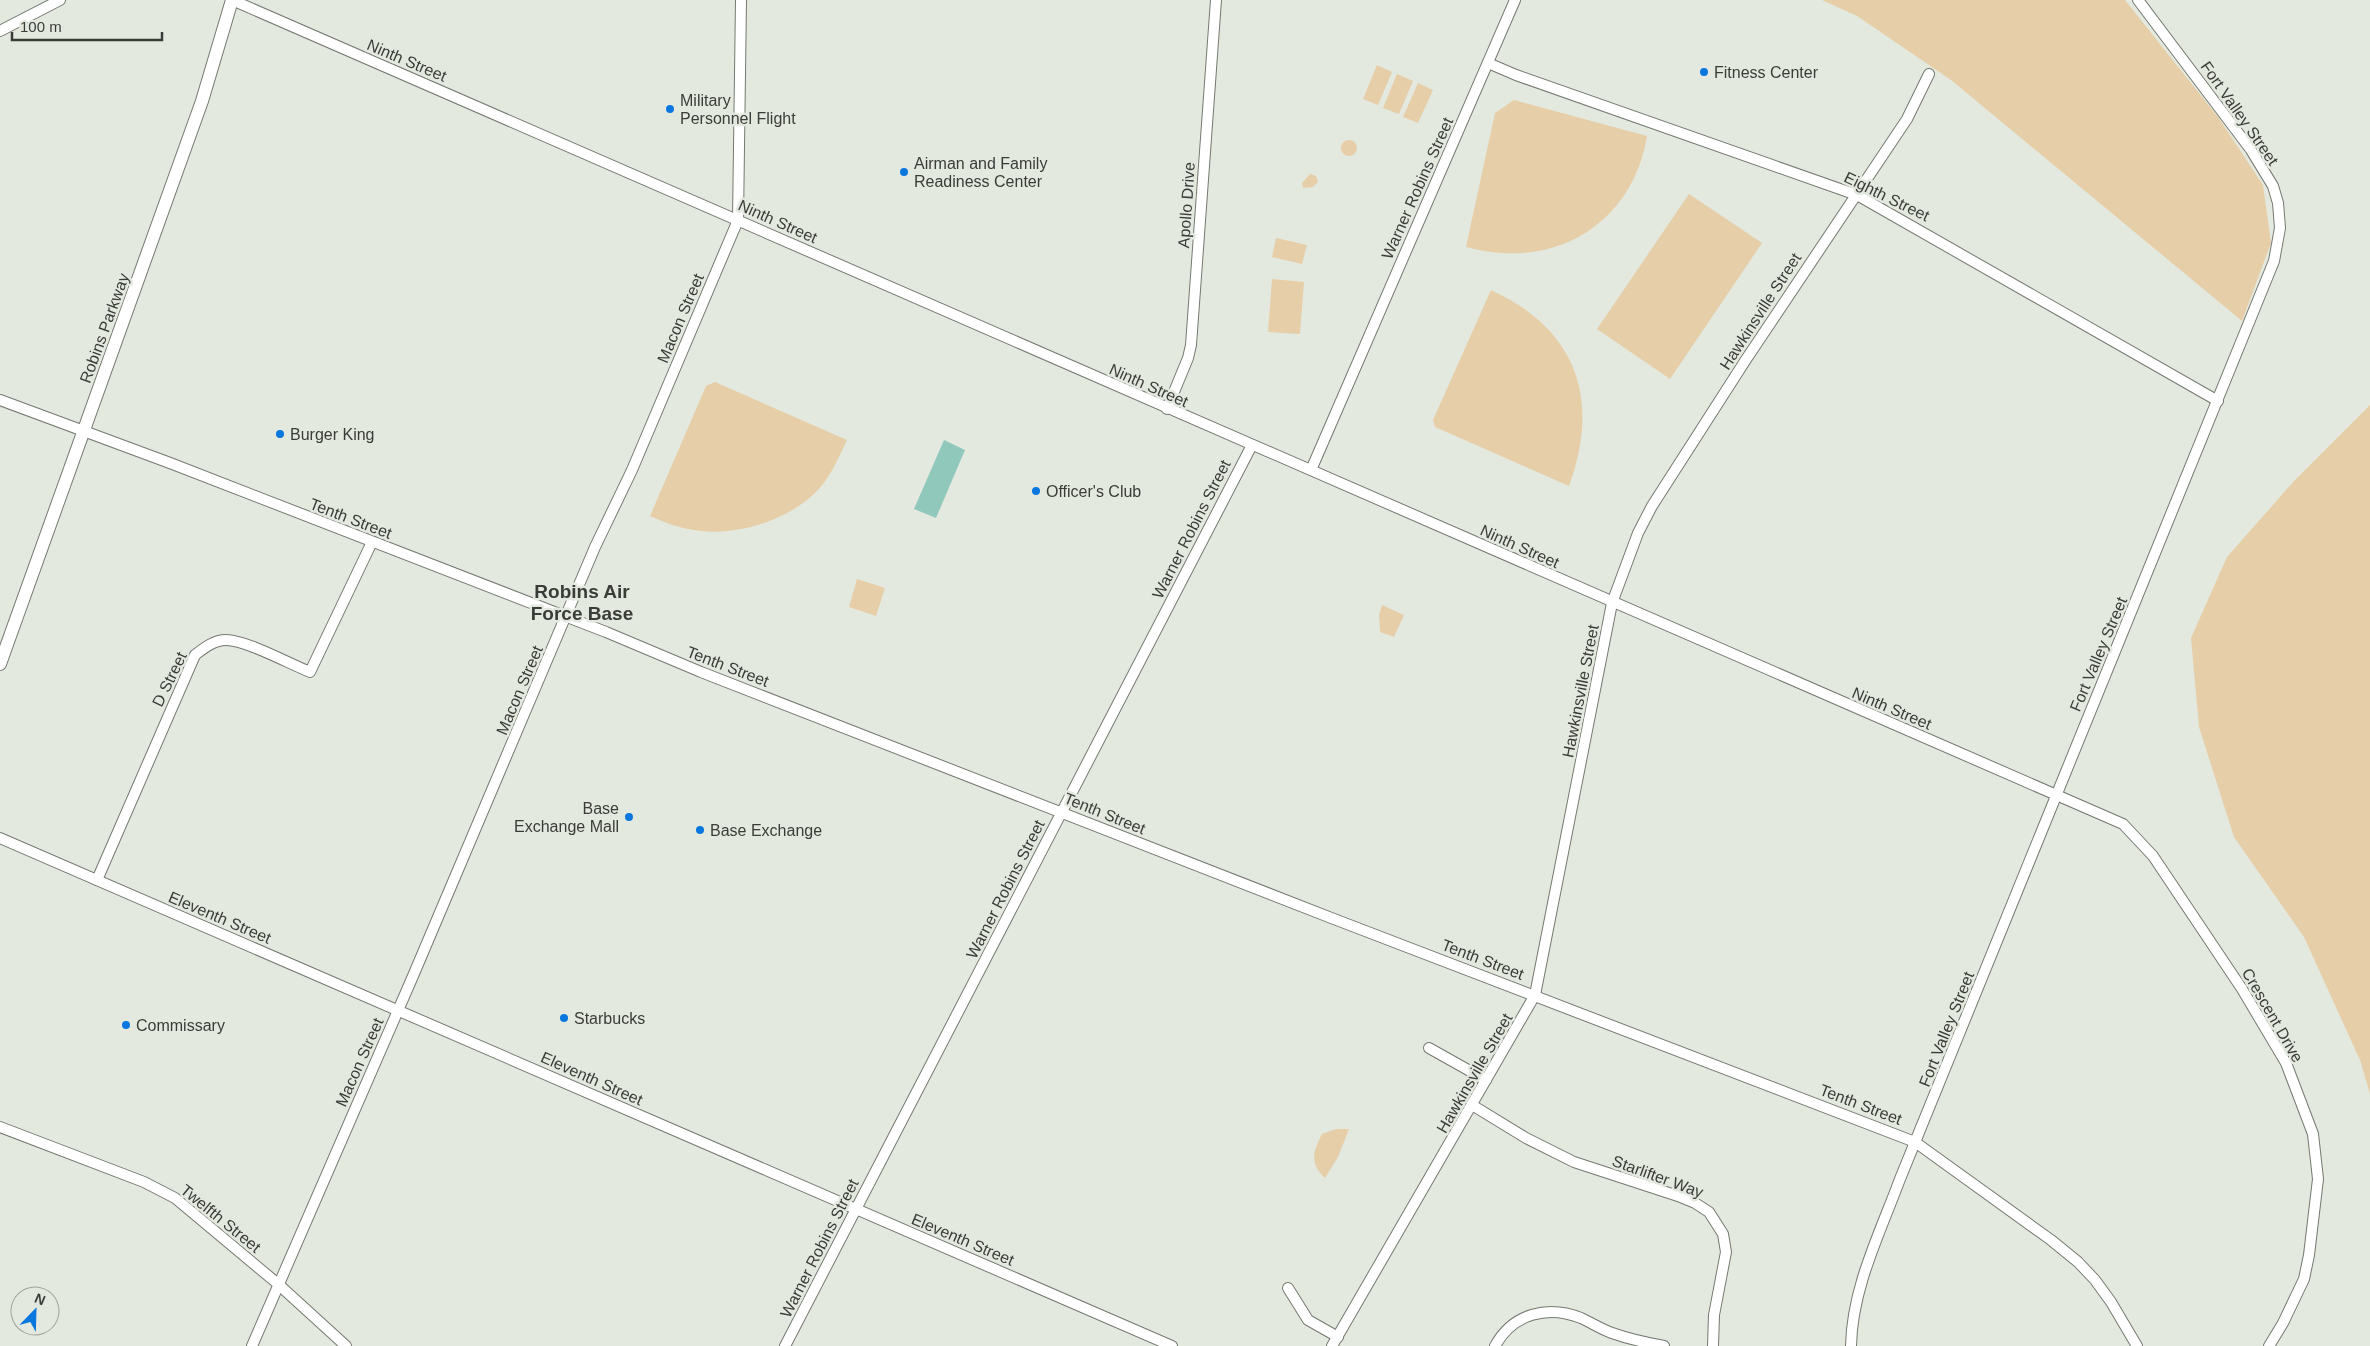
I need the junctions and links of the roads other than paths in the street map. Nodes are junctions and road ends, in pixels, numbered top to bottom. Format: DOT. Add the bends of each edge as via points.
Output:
graph roads {
  1 [pos="60,0"];
  2 [pos="232,0"];
  3 [pos="741,0"];
  4 [pos="1216,0"];
  5 [pos="1516,0"];
  6 [pos="2138,0"];
  7 [pos="0,31"];
  8 [pos="1488,63"];
  9 [pos="1929,74"];
  10 [pos="1857,195"];
  11 [pos="738,220"];
  12 [pos="0,400"];
  13 [pos="2218,401"];
  14 [pos="1167,409"];
  15 [pos="84,432"];
  16 [pos="1252,445"];
  17 [pos="1311,470"];
  18 [pos="372,542"];
  19 [pos="1612,603"];
  20 [pos="566,617"];
  21 [pos="0,664"];
  22 [pos="2056,794"];
  23 [pos="1061,811"];
  24 [pos="0,838"];
  25 [pos="97,880"];
  26 [pos="1536,996"];
  27 [pos="398,1010"];
  28 [pos="1430,1048"];
  29 [pos="1486,1080"];
  30 [pos="1472,1106"];
  31 [pos="0,1127"];
  32 [pos="1916,1142"];
  33 [pos="855,1210"];
  34 [pos="278,1284"];
  35 [pos="1288,1288"];
  36 [pos="1338,1336"];
  37 [pos="252,1346"];
  38 [pos="346,1346"];
  39 [pos="785,1346"];
  40 [pos="1172,1346"];
  41 [pos="1332,1346"];
  42 [pos="1496,1346"];
  43 [pos="1664,1346"];
  44 [pos="1714,1346"];
  45 [pos="1851,1346"];
  46 [pos="2137,1346"];
  47 [pos="2269,1346"];
  1 -- 7 [label="street"];
  2 -- 11 [label="street, Ninth Street"];
  2 -- 15 [label="street, Robins Parkway" via="202,101"];
  3 -- 11 [label="street, Macon Street"];
  4 -- 14 [label="street, Apollo Drive" via="1191,345"];
  5 -- 8 [label="street, Warner Robins Street"];
  6 -- 13 [label="street, Fort Valley Street" via="2251,150 2273,186 2278,203 2280,228 2274,261"];
  8 -- 10 [label="street, Eighth Street"];
  8 -- 17 [label="street, Warner Robins Street"];
  9 -- 10 [label="street, Hawkinsville Street" via="1906,119"];
  10 -- 13 [label="street, Eighth Street"];
  10 -- 19 [label="street, Hawkinsville Street" via="1652,506 1638,533"];
  11 -- 14 [label="street, Ninth Street"];
  11 -- 20 [label="street, Macon Street"];
  12 -- 15 [label="street, Tenth Street"];
  13 -- 22 [label="street, Fort Valley Street"];
  14 -- 16 [label="street, Ninth Street"];
  15 -- 18 [label="street, Tenth Street"];
  15 -- 21 [label="street, Robins Parkway"];
  16 -- 17 [label="street, Ninth Street"];
  16 -- 23 [label="street, Warner Robins Street"];
  17 -- 19 [label="street, Ninth Street"];
  18 -- 20 [label="street, Tenth Street"];
  18 -- 25 [label="street, D Street" via="310,672 226,640 209,644 195,655"];
  19 -- 22 [label="street, Ninth Street"];
  19 -- 26 [label="street, Hawkinsville Street"];
  20 -- 23 [label="street, Tenth Street"];
  20 -- 27 [label="street, Macon Street"];
  22 -- 32 [label="street, Fort Valley Street"];
  22 -- 47 [label="street, Crescent Drive" via="2122,824 2153,856 2242,989 2286,1063 2305,1112 2312,1134 2318,1179 2309,1255 2304,1279"];
  23 -- 26 [label="street, Tenth Street"];
  23 -- 33 [label="street, Warner Robins Street"];
  24 -- 25 [label="street, Eleventh Street"];
  25 -- 27 [label="street, Eleventh Street"];
  26 -- 29 [label="street, Hawkinsville Street"];
  26 -- 32 [label="street, Tenth Street"];
  27 -- 33 [label="street, Eleventh Street"];
  27 -- 34 [label="street, Macon Street"];
  28 -- 29 [label="street"];
  29 -- 30 [label="street, Hawkinsville Street"];
  30 -- 36 [label="street, Hawkinsville Street"];
  30 -- 44 [label="street, Starlifter Way" via="1574,1162 1686,1200 1709,1212 1723,1234 1726,1252 1714,1314"];
  31 -- 34 [label="street, Twelfth Street" via="144,1182 175,1198"];
  32 -- 45 [label="street, Fort Valley Street" via="1860,1288 1851,1327"];
  32 -- 46 [label="street, Tenth Street" via="2078,1262 2111,1302"];
  33 -- 39 [label="street, Warner Robins Street"];
  33 -- 40 [label="street, Eleventh Street"];
  34 -- 37 [label="street, Macon Street"];
  34 -- 38 [label="street, Twelfth Street"];
  35 -- 36 [label="street" via="1308,1320"];
  36 -- 41 [label="street, Hawkinsville Street"];
  42 -- 43 [label="street" via="1512,1325 1523,1318 1537,1312 1553,1311 1625,1337"];
}
